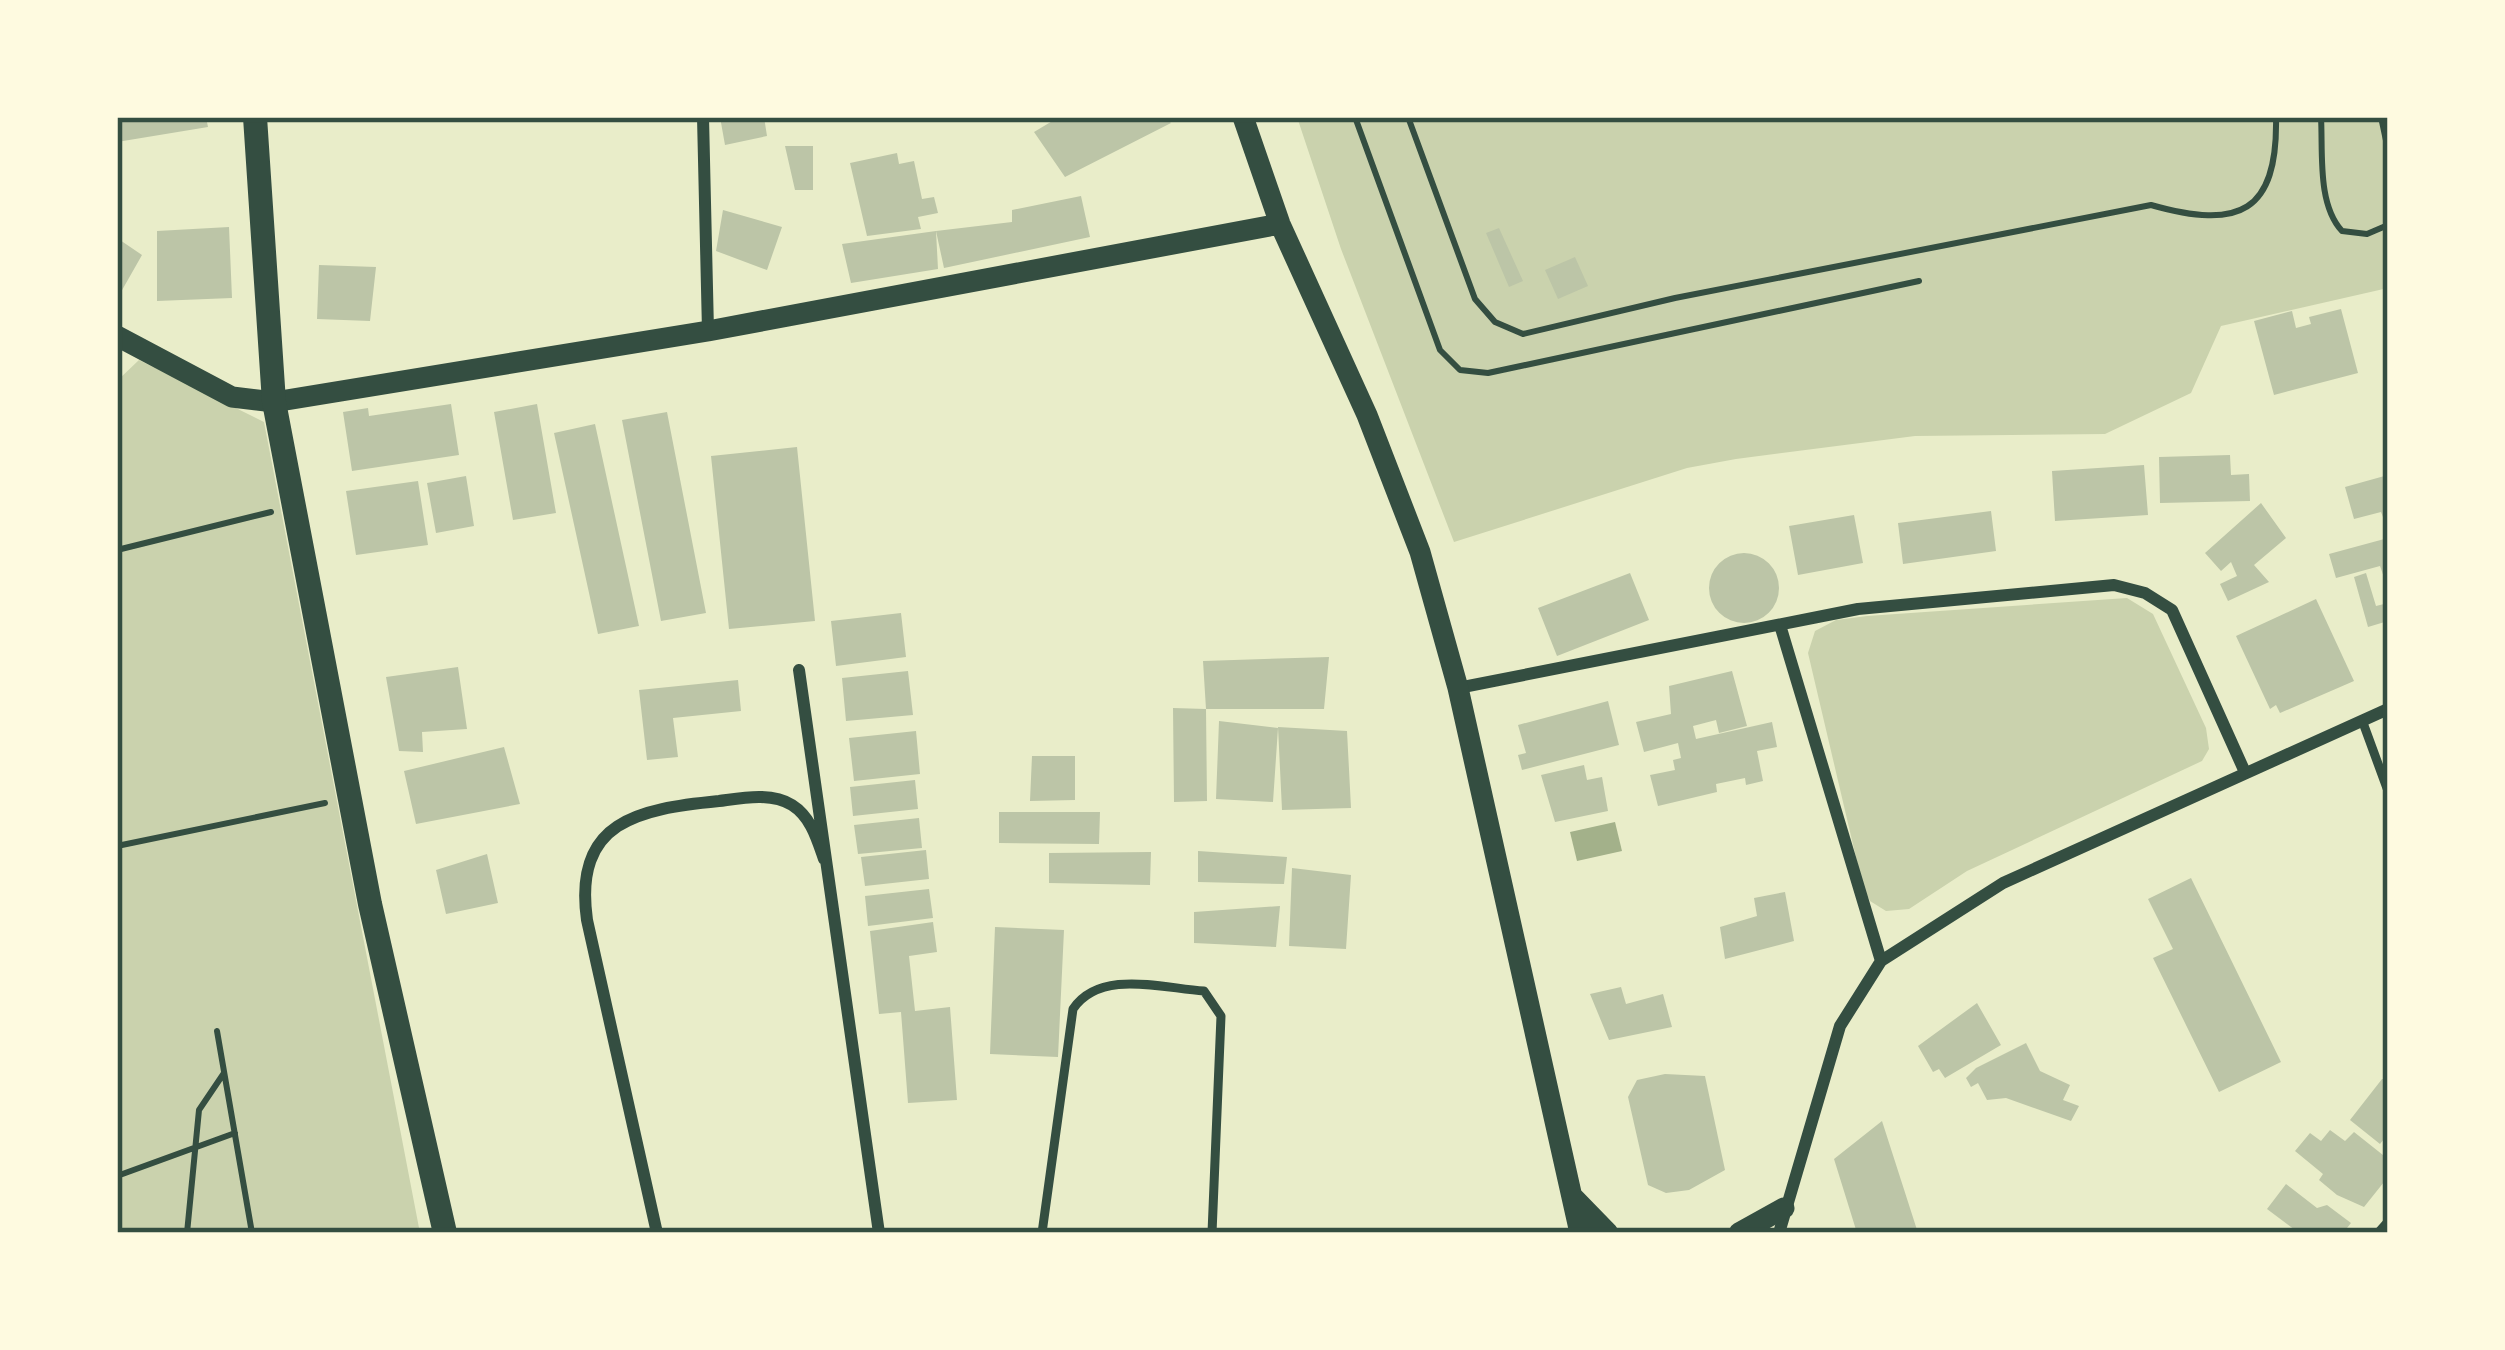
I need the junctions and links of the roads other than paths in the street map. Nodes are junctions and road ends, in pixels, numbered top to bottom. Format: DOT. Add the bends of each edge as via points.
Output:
graph roads {
  1 [pos="255,117"];
  2 [pos="703,117"];
  3 [pos="1243,117"];
  4 [pos="1280,224"];
  5 [pos="708,331"];
  6 [pos="117,336"];
  7 [pos="274,402"];
  8 [pos="1780,625"];
  9 [pos="799,670"];
  10 [pos="1458,688"];
  11 [pos="2388,709"];
  12 [pos="2362,720"];
  13 [pos="2244,770"];
  14 [pos="2388,791"];
  15 [pos="824,859"];
  16 [pos="1881,961"];
  17 [pos="1572,1195"];
  18 [pos="1784,1208"];
  19 [pos="2388,1224"];
  20 [pos="445,1233"];
  21 [pos="657,1233"];
  22 [pos="879,1233"];
  23 [pos="1042,1233"];
  24 [pos="1213,1233"];
  25 [pos="1580,1233"];
  26 [pos="1608,1233"];
  27 [pos="1739,1233"];
  28 [pos="1779,1233"];
  29 [pos="2380,1233"];
  1 -- 7 [label="main road"];
  2 -- 5 [label="street"];
  3 -- 4 [label="street"];
  4 -- 5 [label="street"];
  4 -- 10 [label="street" via="1420,552"];
  5 -- 7 [label="street"];
  6 -- 7 [label="street" via="232,397"];
  7 -- 20 [label="main road"];
  8 -- 10 [label="street"];
  8 -- 13 [label="street" via="1938,598 2114,585 2145,593 2172,610"];
  8 -- 16 [label="street"];
  9 -- 15 [label="street"];
  10 -- 17 [label="street"];
  11 -- 12 [label="street"];
  12 -- 13 [label="street"];
  12 -- 14 [label="lane"];
  13 -- 16 [label="street" via="2003,883"];
  15 -- 21 [label="street" via="808,820 791,805 753,797 639,813 603,836 585,875 587,920"];
  15 -- 22 [label="street"];
  16 -- 18 [label="street" via="1840,1026"];
  17 -- 25 [label="street"];
  17 -- 26 [label="street"];
  18 -- 27 [label="street"];
  18 -- 28 [label="street"];
  19 -- 29 [label="street"];
  23 -- 24 [label="lane" via="1073,1009 1102,984 1204,991 1216,1002"];
}
